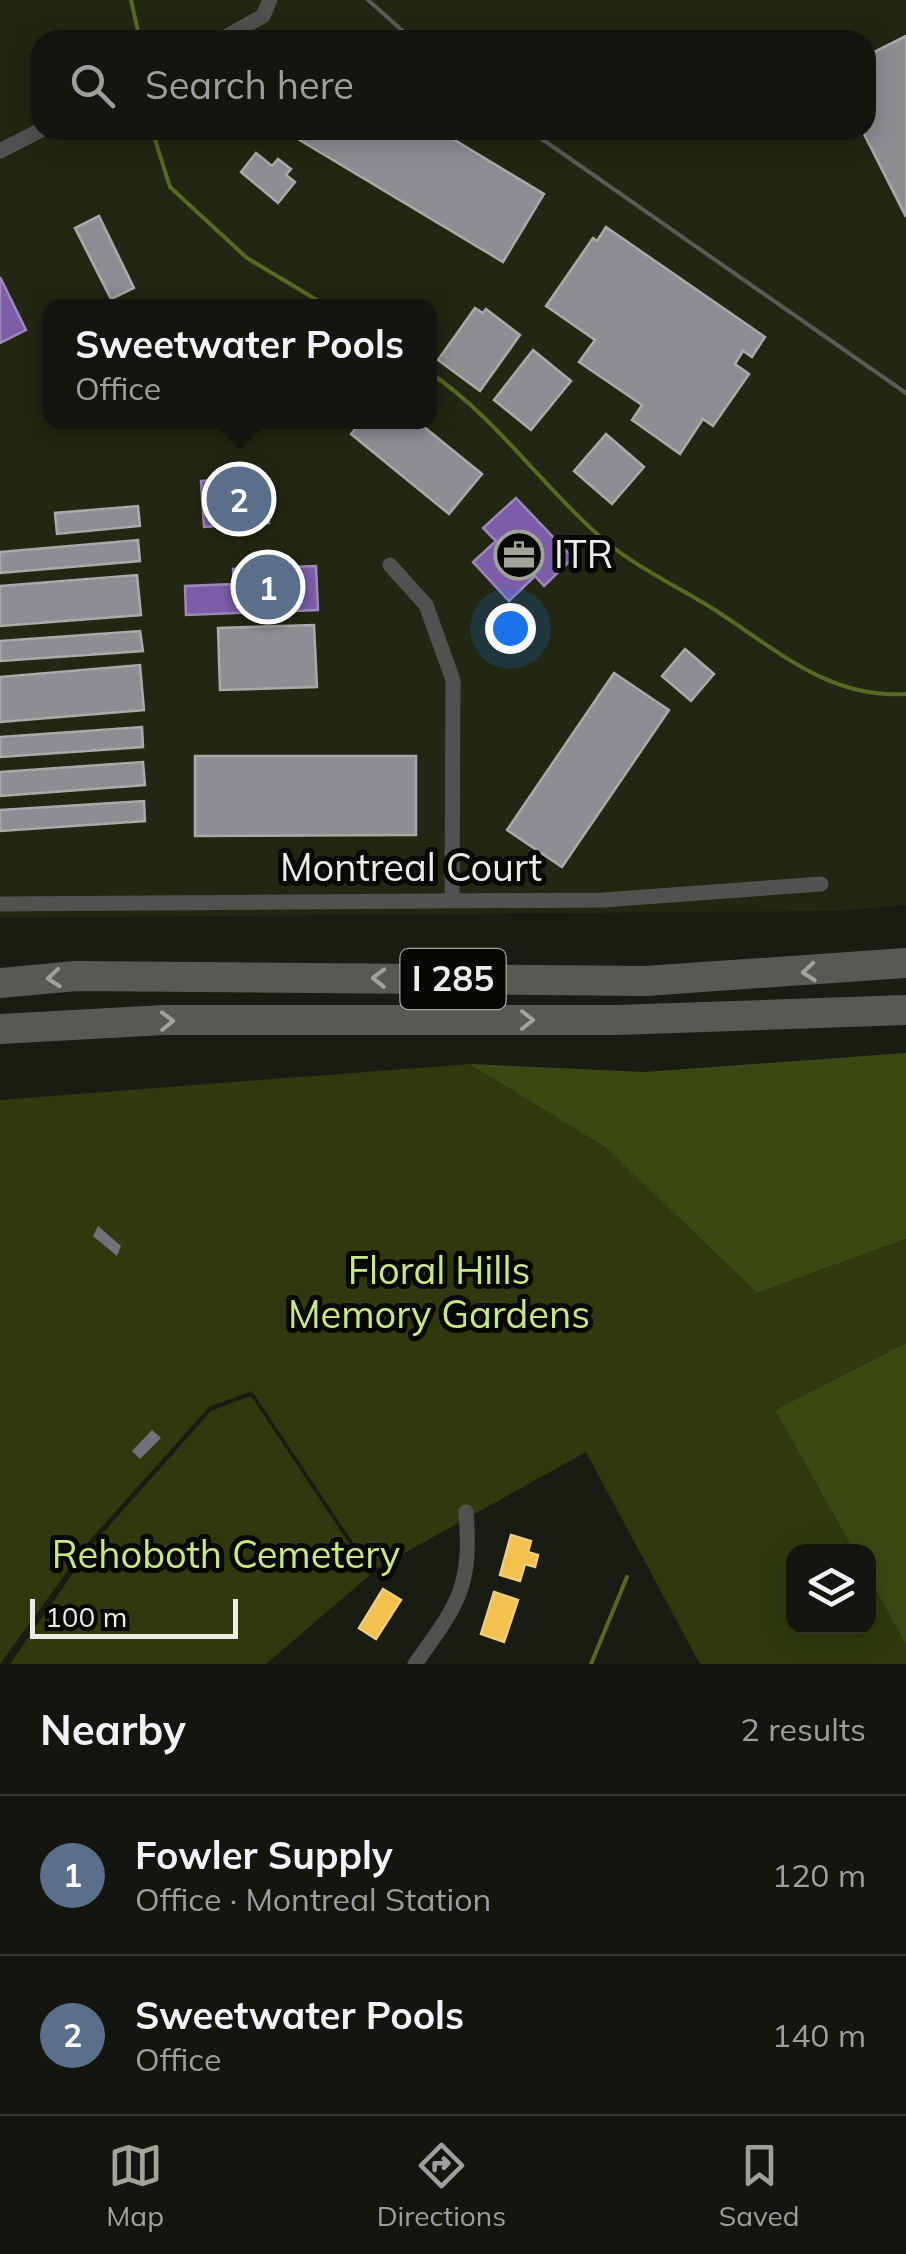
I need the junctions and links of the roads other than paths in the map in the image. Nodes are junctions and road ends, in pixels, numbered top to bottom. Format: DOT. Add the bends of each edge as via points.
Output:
graph roads {
  1 [pos="270,0"];
  2 [pos="238,30"];
  3 [pos="30,136"];
  4 [pos="0,151"];
  5 [pos="390,565"];
  6 [pos="821,884"];
  7 [pos="452,900"];
  8 [pos="0,904"];
  9 [pos="906,963"];
  10 [pos="0,983"];
  11 [pos="906,1010"];
  12 [pos="5,1030"];
  13 [pos="466,1512"];
  14 [pos="415,1664"];
  1 -- 2 [label="street" via="264,16"];
  3 -- 4 [label="street"];
  5 -- 7 [label="street" via="426,604 453,680"];
  6 -- 7 [label="street, Montreal Court" via="603,900"];
  7 -- 8 [label="street, Montreal Court"];
  9 -- 10 [label="highway, I 285, one-way" via="645,981 76,976"];
  12 -- 11 [label="highway, I 285, one-way" via="164,1020 616,1020"];
  13 -- 14 [label="street" via="466,1583"];
}
